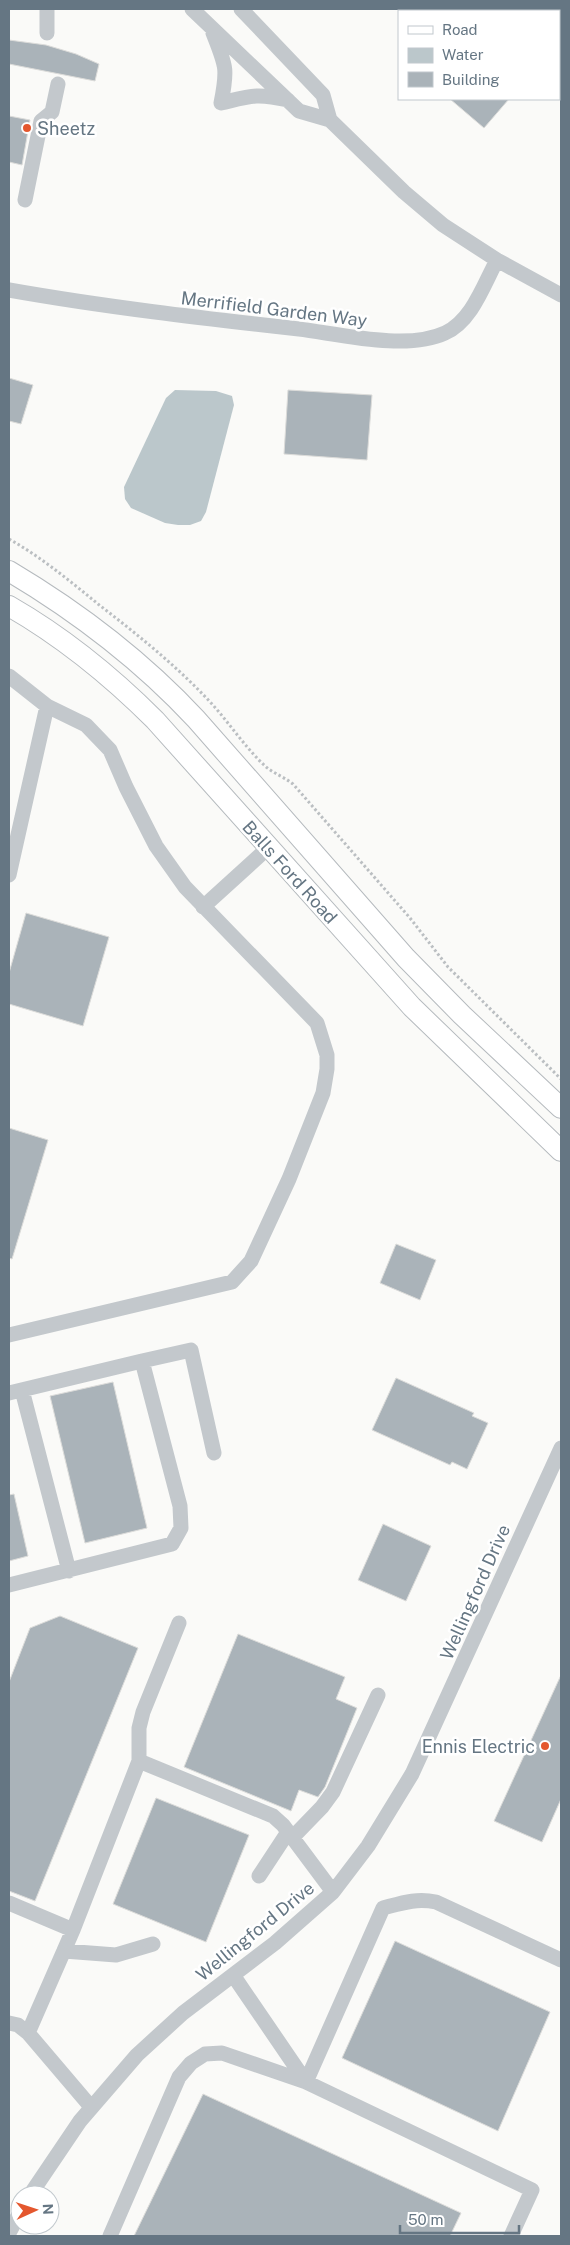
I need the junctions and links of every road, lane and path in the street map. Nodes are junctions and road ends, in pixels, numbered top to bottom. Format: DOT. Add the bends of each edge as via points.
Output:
graph roads {
  1 [pos="47,9"];
  2 [pos="192,9"];
  3 [pos="241,9"];
  4 [pos="211,27"];
  5 [pos="47,33"];
  6 [pos="58,84"];
  7 [pos="288,100"];
  8 [pos="330,120"];
  9 [pos="25,200"];
  10 [pos="497,260"];
  11 [pos="9,290"];
  12 [pos="561,295"];
  13 [pos="9,571"];
  14 [pos="9,606"];
  15 [pos="9,676"];
  16 [pos="47,706"];
  17 [pos="292,784"];
  18 [pos="269,848"];
  19 [pos="328,869"];
  20 [pos="9,875"];
  21 [pos="203,907"];
  22 [pos="561,1079"];
  23 [pos="561,1108"];
  24 [pos="561,1151"];
  25 [pos="9,1335"];
  26 [pos="142,1362"];
  27 [pos="16,1392"];
  28 [pos="561,1448"];
  29 [pos="214,1453"];
  30 [pos="69,1571"];
  31 [pos="9,1585"];
  32 [pos="179,1623"];
  33 [pos="378,1695"];
  34 [pos="139,1761"];
  35 [pos="290,1835"];
  36 [pos="259,1876"];
  37 [pos="333,1892"];
  38 [pos="9,1903"];
  39 [pos="73,1930"];
  40 [pos="153,1944"];
  41 [pos="64,1951"];
  42 [pos="561,1960"];
  43 [pos="233,1975"];
  44 [pos="9,2022"];
  45 [pos="28,2033"];
  46 [pos="306,2082"];
  47 [pos="91,2107"];
  48 [pos="36,2185"];
  49 [pos="110,2236"];
  50 [pos="511,2236"];
  1 -- 5 [label="street"];
  2 -- 4 [label="street"];
  3 -- 8 [label="street" via="323,95"];
  4 -- 7 [label="street"];
  4 -- 7 [label="street" via="226,66 221,103 246,96"];
  6 -- 9 [label="street" via="52,112 41,121"];
  7 -- 8 [label="street" via="299,110"];
  8 -- 10 [label="street" via="443,225"];
  10 -- 11 [label="street, Merrifield Garden Way" via="460,324 444,334 406,340 378,340 141,312"];
  10 -- 12 [label="street"];
  13 -- 19 [label="main road, Balls Ford Road" via="83,620 161,682"];
  14 -- 18 [label="main road, Balls Ford Road" via="60,638 105,672 155,720"];
  15 -- 16 [label="street"];
  16 -- 20 [label="street"];
  16 -- 21 [label="street" via="86,725 110,750 156,846"];
  17 -- 22 [label="path" via="375,876 448,967"];
  18 -- 19 [label="main road" via="292,847"];
  18 -- 21 [label="street"];
  18 -- 24 [label="main road, Balls Ford Road" via="412,1007"];
  19 -- 23 [label="main road, Balls Ford Road" via="406,958"];
  21 -- 25 [label="street" via="317,1023 327,1055 323,1093 285,1187 251,1261 232,1282"];
  26 -- 27 [label="street"];
  26 -- 29 [label="street" via="191,1350"];
  26 -- 30 [label="street" via="180,1506 181,1528 172,1544"];
  27 -- 30 [label="street"];
  28 -- 37 [label="street, Wellingford Drive" via="412,1774 368,1846"];
  30 -- 31 [label="street"];
  32 -- 34 [label="street" via="143,1712 139,1728"];
  33 -- 35 [label="street" via="333,1792 322,1807"];
  34 -- 35 [label="street" via="273,1816"];
  34 -- 39 [label="street"];
  35 -- 36 [label="street"];
  35 -- 37 [label="street"];
  37 -- 43 [label="street, Wellingford Drive" via="276,1943"];
  38 -- 39 [label="street"];
  39 -- 41 [label="street"];
  40 -- 41 [label="street" via="116,1956"];
  41 -- 45 [label="street"];
  42 -- 46 [label="street" via="436,1902 409,1900 383,1908"];
  43 -- 46 [label="street"];
  43 -- 47 [label="street, Wellingford Drive" via="183,2013 137,2055"];
  44 -- 45 [label="street"];
  45 -- 47 [label="street"];
  46 -- 49 [label="street" via="222,2053 205,2054 191,2063 179,2077"];
  46 -- 50 [label="street" via="532,2190"];
  47 -- 48 [label="street, Wellingford Drive"];
}
